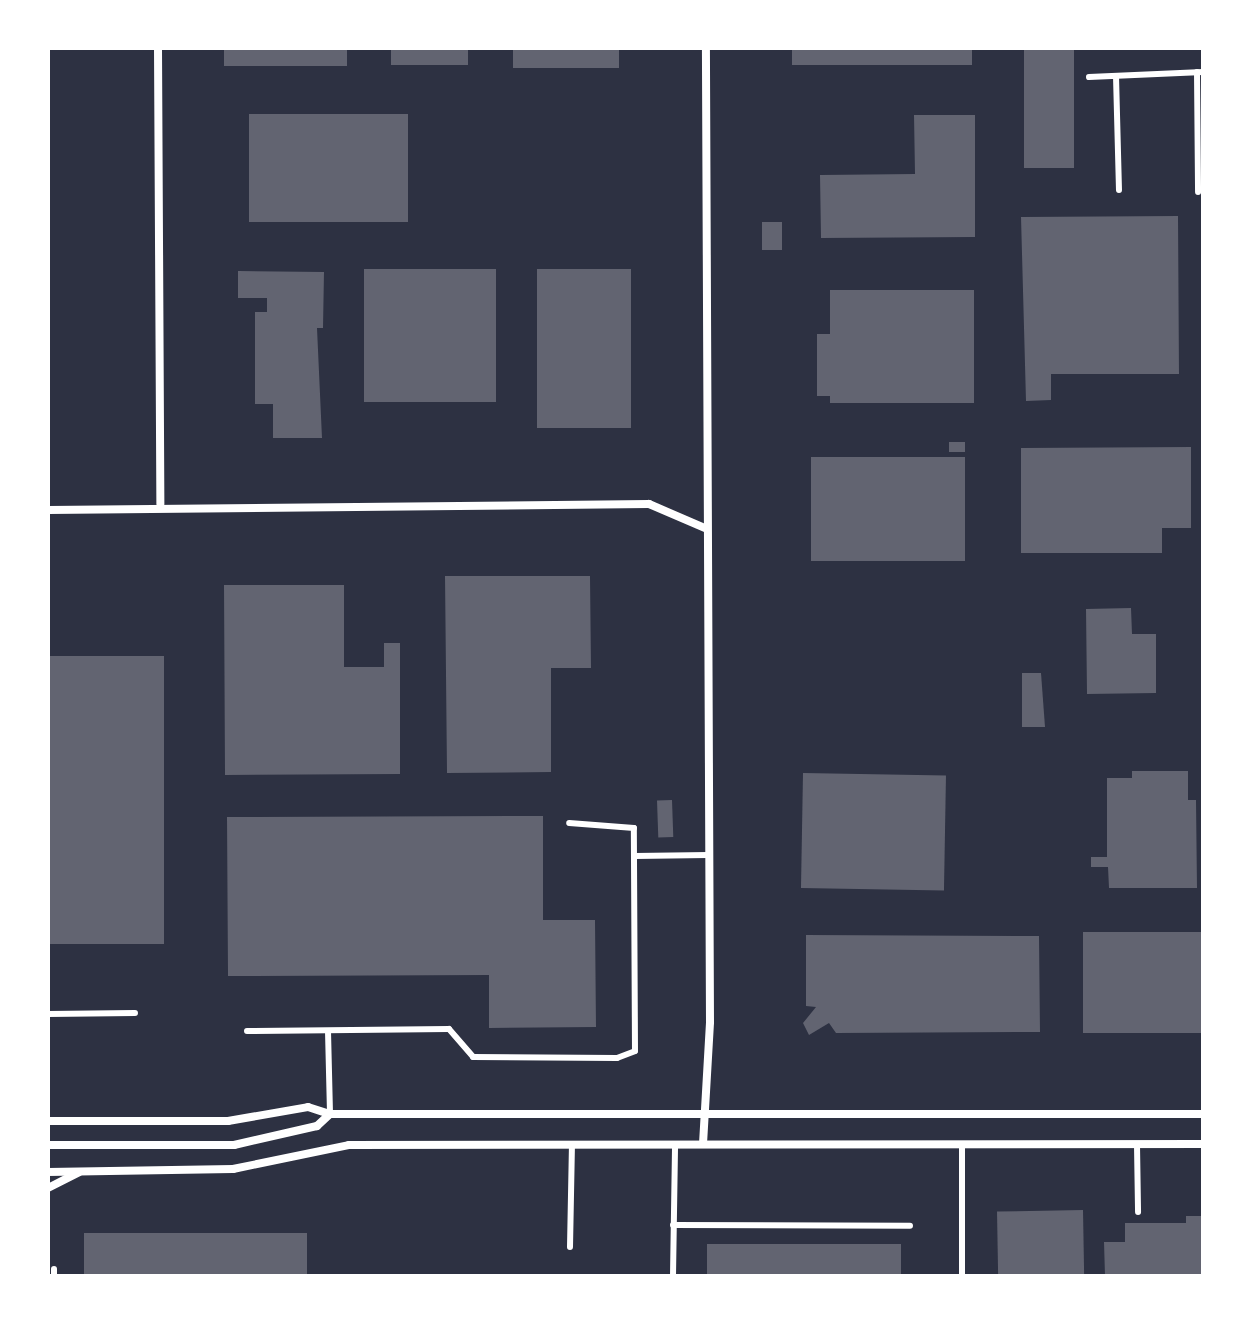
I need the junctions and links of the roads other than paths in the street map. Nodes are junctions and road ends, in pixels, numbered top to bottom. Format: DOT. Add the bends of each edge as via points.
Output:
graph roads {
  1 [pos="158,48"];
  2 [pos="706,48"];
  3 [pos="1200,72"];
  4 [pos="1116,76"];
  5 [pos="1089,77"];
  6 [pos="1119,190"];
  7 [pos="1198,192"];
  8 [pos="160,504"];
  9 [pos="48,510"];
  10 [pos="707,529"];
  11 [pos="569,823"];
  12 [pos="708,855"];
  13 [pos="635,856"];
  14 [pos="135,1013"];
  15 [pos="48,1014"];
  16 [pos="247,1031"];
  17 [pos="328,1031"];
  18 [pos="702,1113"];
  19 [pos="330,1114"];
  20 [pos="1203,1114"];
  21 [pos="48,1121"];
  22 [pos="572,1144"];
  23 [pos="675,1144"];
  24 [pos="703,1144"];
  25 [pos="1203,1144"];
  26 [pos="48,1145"];
  27 [pos="962,1145"];
  28 [pos="1137,1145"];
  29 [pos="82,1171"];
  30 [pos="48,1172"];
  31 [pos="48,1188"];
  32 [pos="1138,1212"];
  33 [pos="673,1225"];
  34 [pos="910,1226"];
  35 [pos="570,1247"];
  36 [pos="673,1276"];
  37 [pos="962,1276"];
  1 -- 8 [label="street"];
  2 -- 10 [label="street"];
  3 -- 4 [label="lane"];
  3 -- 7 [label="lane"];
  4 -- 5 [label="lane"];
  4 -- 6 [label="lane"];
  8 -- 9 [label="street"];
  8 -- 10 [label="street" via="649,504"];
  10 -- 12 [label="street"];
  11 -- 13 [label="lane" via="624,823 634,828"];
  12 -- 13 [label="lane"];
  12 -- 18 [label="street" via="710,1022"];
  13 -- 17 [label="lane" via="635,1051 617,1058 473,1057 449,1029"];
  14 -- 15 [label="lane"];
  16 -- 17 [label="lane"];
  17 -- 19 [label="lane"];
  18 -- 19 [label="street"];
  18 -- 20 [label="street"];
  18 -- 24 [label="street"];
  19 -- 21 [label="street" via="308,1107 228,1121"];
  19 -- 26 [label="street" via="317,1126 234,1145"];
  22 -- 23 [label="street"];
  22 -- 29 [label="street" via="349,1145 233,1169"];
  22 -- 35 [label="lane"];
  23 -- 24 [label="street"];
  23 -- 33 [label="lane"];
  24 -- 27 [label="street"];
  25 -- 28 [label="street"];
  27 -- 28 [label="street"];
  27 -- 37 [label="lane"];
  28 -- 32 [label="lane"];
  29 -- 30 [label="street"];
  29 -- 31 [label="street"];
  33 -- 34 [label="lane"];
  33 -- 36 [label="lane"];
}
